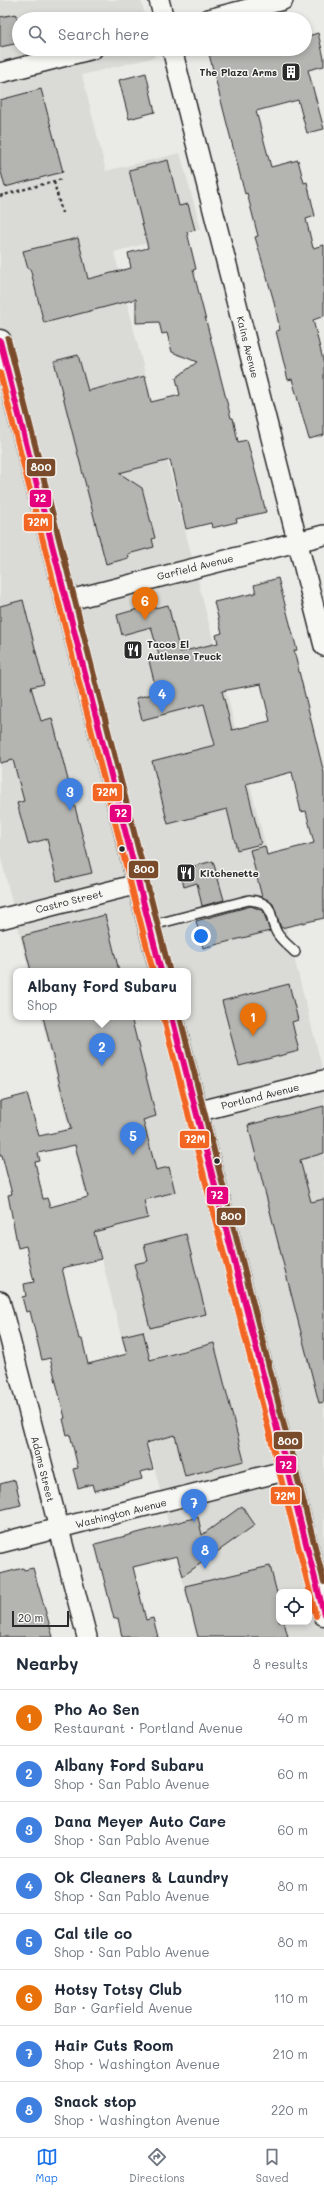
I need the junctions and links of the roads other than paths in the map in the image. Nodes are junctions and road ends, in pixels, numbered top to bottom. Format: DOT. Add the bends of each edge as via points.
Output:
graph roads {
  1 [pos="159,0"];
  2 [pos="283,0"];
  3 [pos="162,12"];
  4 [pos="236,12"];
  5 [pos="66,56"];
  6 [pos="174,56"];
  7 [pos="0,73"];
  8 [pos="0,341"];
  9 [pos="324,535"];
  10 [pos="298,541"];
  11 [pos="66,601"];
  12 [pos="324,646"];
  13 [pos="138,884"];
  14 [pos="0,919"];
  15 [pos="149,926"];
  16 [pos="294,952"];
  17 [pos="160,968"];
  18 [pos="173,1020"];
  19 [pos="324,1080"];
  20 [pos="196,1112"];
  21 [pos="0,1301"];
  22 [pos="288,1470"];
  23 [pos="58,1528"];
  24 [pos="0,1543"];
  25 [pos="324,1614"];
  26 [pos="87,1637"];
  1 -- 3 [label="street"];
  2 -- 4 [label="street"];
  5 -- 7 [label="street"];
  6 -- 10 [label="street, Kains Avenue"];
  8 -- 11 [label="main road"];
  9 -- 10 [label="street, Garfield Avenue"];
  10 -- 11 [label="street, Garfield Avenue"];
  10 -- 12 [label="street, Kains Avenue"];
  11 -- 13 [label="main road"];
  13 -- 14 [label="street, Castro Street"];
  13 -- 15 [label="main road"];
  15 -- 16 [label="lane" via="249,900 258,901 272,911 276,932"];
  15 -- 17 [label="main road"];
  18 -- 20 [label="main road"];
  19 -- 20 [label="street, Portland Avenue"];
  20 -- 22 [label="main road"];
  21 -- 23 [label="street, Adams Street"];
  22 -- 23 [label="street, Washington Avenue"];
  22 -- 25 [label="main road"];
  23 -- 24 [label="street, Washington Avenue"];
  23 -- 26 [label="street, Adams Street"];
}
